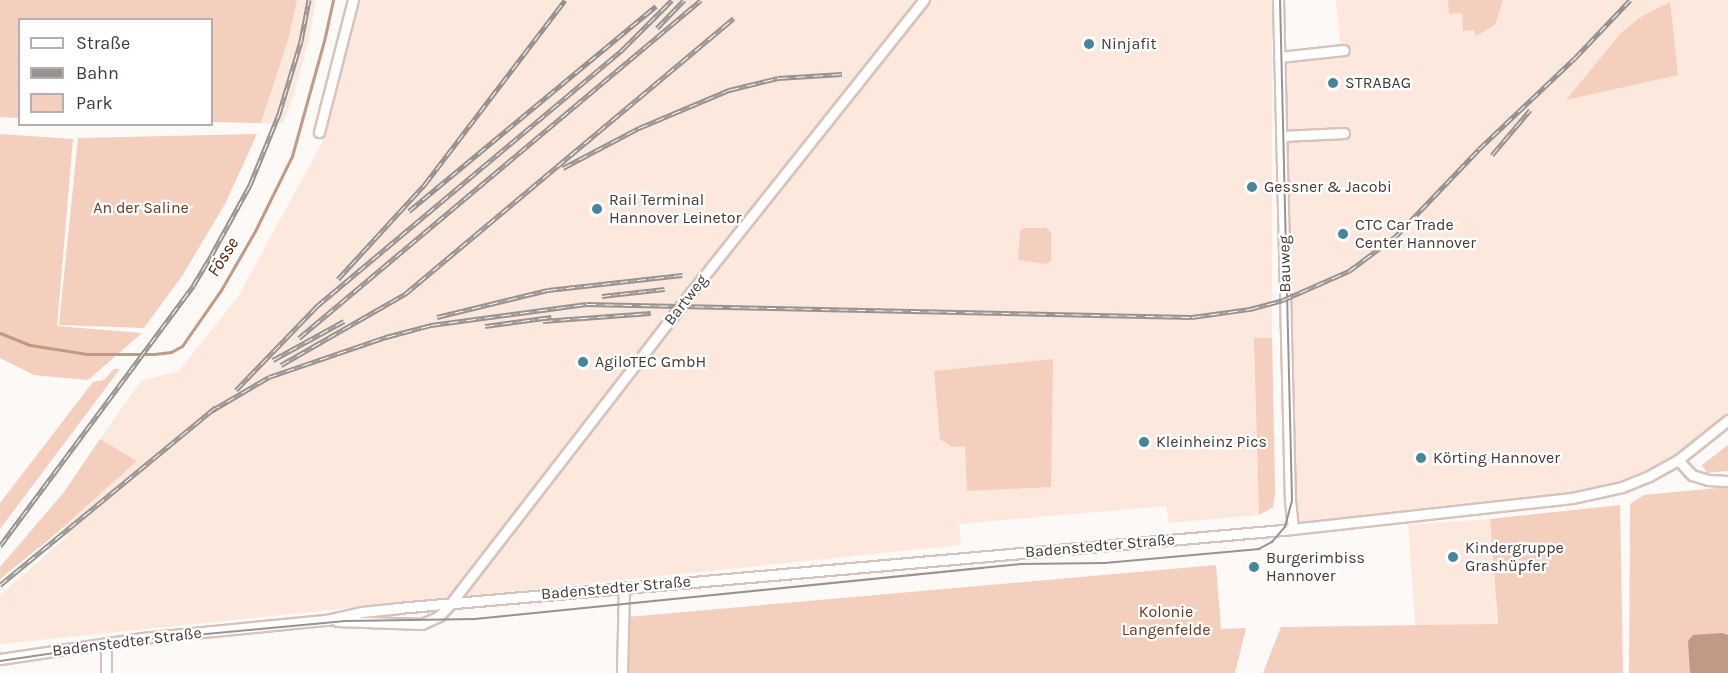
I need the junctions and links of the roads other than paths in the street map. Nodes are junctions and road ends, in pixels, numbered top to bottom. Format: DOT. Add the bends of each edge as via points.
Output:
graph roads {
  1 [pos="353,0"];
  2 [pos="924,0"];
  3 [pos="1278,0"];
  4 [pos="1344,50"];
  5 [pos="1279,57"];
  6 [pos="319,132"];
  7 [pos="1344,133"];
  8 [pos="1282,136"];
  9 [pos="1728,420"];
  10 [pos="1678,460"];
  11 [pos="1728,480"];
  12 [pos="1293,529"];
  13 [pos="624,587"];
  14 [pos="451,603"];
  15 [pos="327,620"];
  16 [pos="106,643"];
  17 [pos="0,658"];
  18 [pos="106,673"];
  19 [pos="622,673"];
  1 -- 6 [label="street"];
  2 -- 14 [label="street, Bartweg" via="688,296"];
  3 -- 5 [label="street, Bauweg"];
  4 -- 5 [label="street"];
  5 -- 8 [label="street, Bauweg"];
  7 -- 8 [label="street"];
  8 -- 12 [label="street, Bauweg"];
  9 -- 10 [label="street, Badenstedter Straße"];
  10 -- 11 [label="street" via="1692,475"];
  10 -- 12 [label="street, Badenstedter Straße" via="1622,487 1572,498"];
  12 -- 13 [label="street, Badenstedter Straße"];
  13 -- 14 [label="street, Badenstedter Straße"];
  13 -- 19 [label="street"];
  14 -- 15 [label="street, Badenstedter Straße" via="362,612"];
  14 -- 15 [label="street, Badenstedter Straße" via="439,616 422,624"];
  15 -- 16 [label="street, Badenstedter Straße"];
  16 -- 17 [label="street, Badenstedter Straße"];
  16 -- 18 [label="street"];
}
